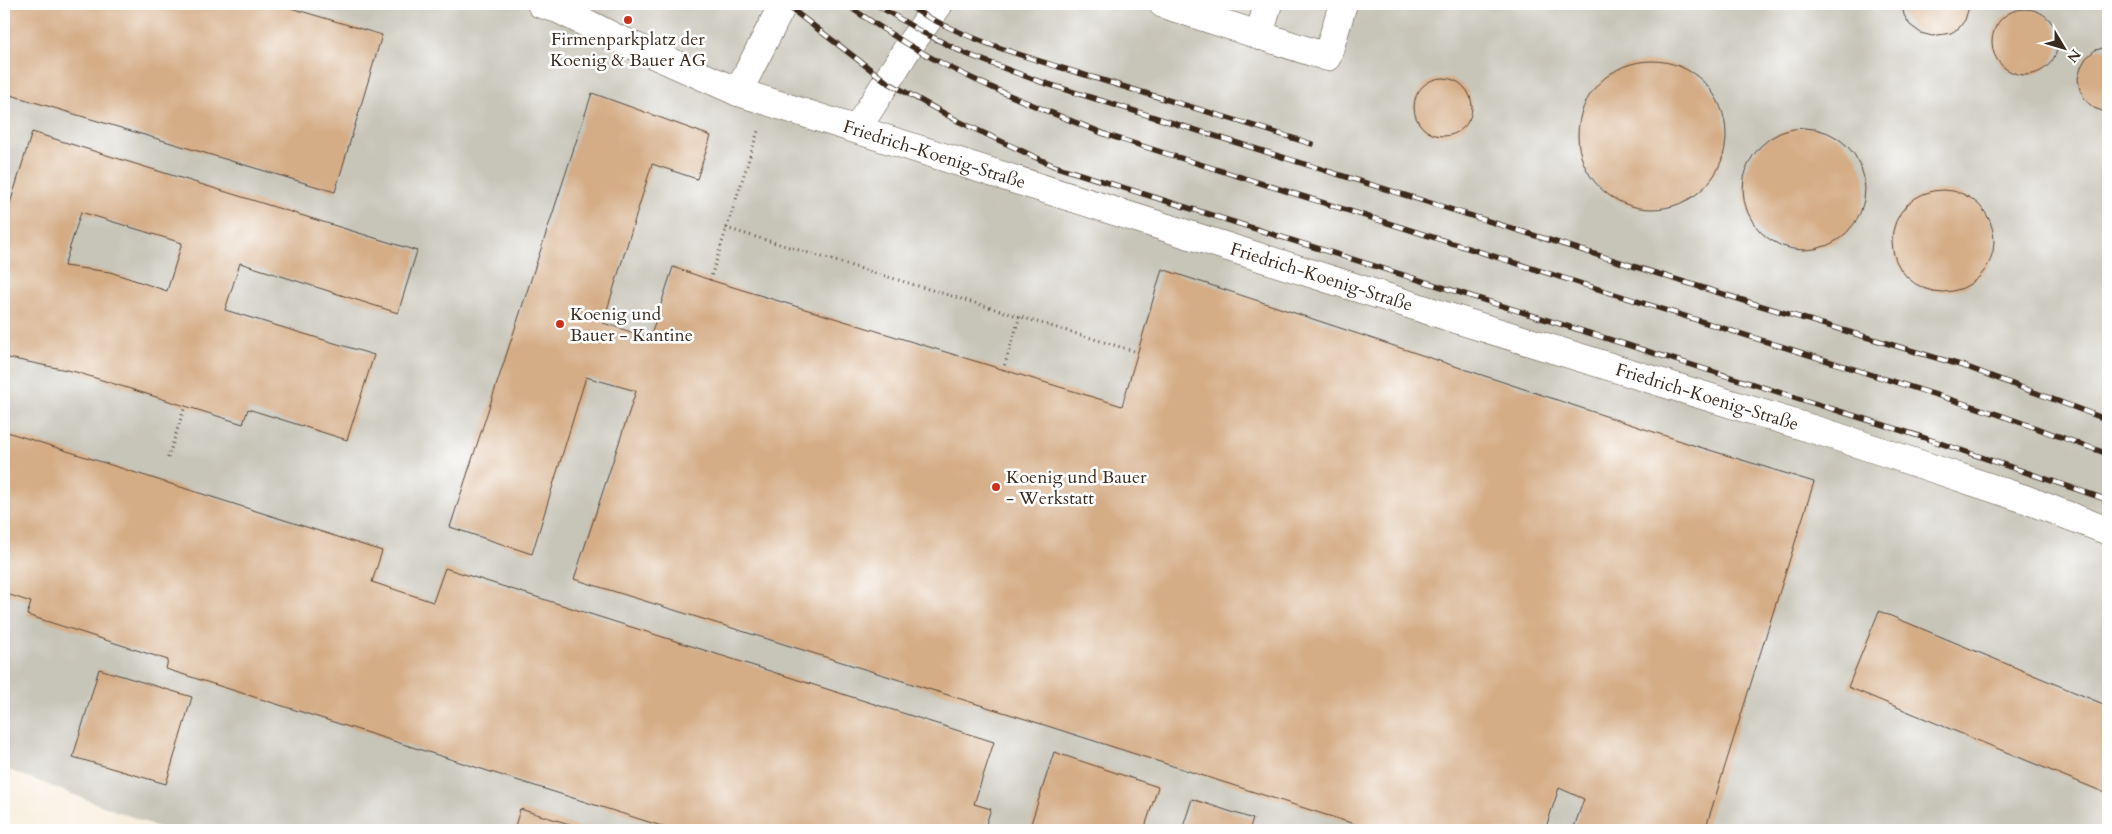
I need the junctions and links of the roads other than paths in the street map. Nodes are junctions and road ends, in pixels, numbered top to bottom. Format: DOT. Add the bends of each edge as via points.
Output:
graph roads {
  1 [pos="541,4"];
  2 [pos="783,4"];
  3 [pos="939,4"];
  4 [pos="1163,4"];
  5 [pos="1268,4"];
  6 [pos="1343,4"];
  7 [pos="1259,36"];
  8 [pos="738,92"];
  9 [pos="857,129"];
  10 [pos="2108,531"];
  1 -- 8 [label="street, Friedrich-Koenig-Straße"];
  2 -- 8 [label="street"];
  3 -- 9 [label="street"];
  4 -- 7 [label="street"];
  5 -- 7 [label="street"];
  6 -- 7 [label="street" via="1327,57"];
  8 -- 9 [label="street, Friedrich-Koenig-Straße"];
  9 -- 10 [label="street, Friedrich-Koenig-Straße" via="1835,436 2025,499"];
}
